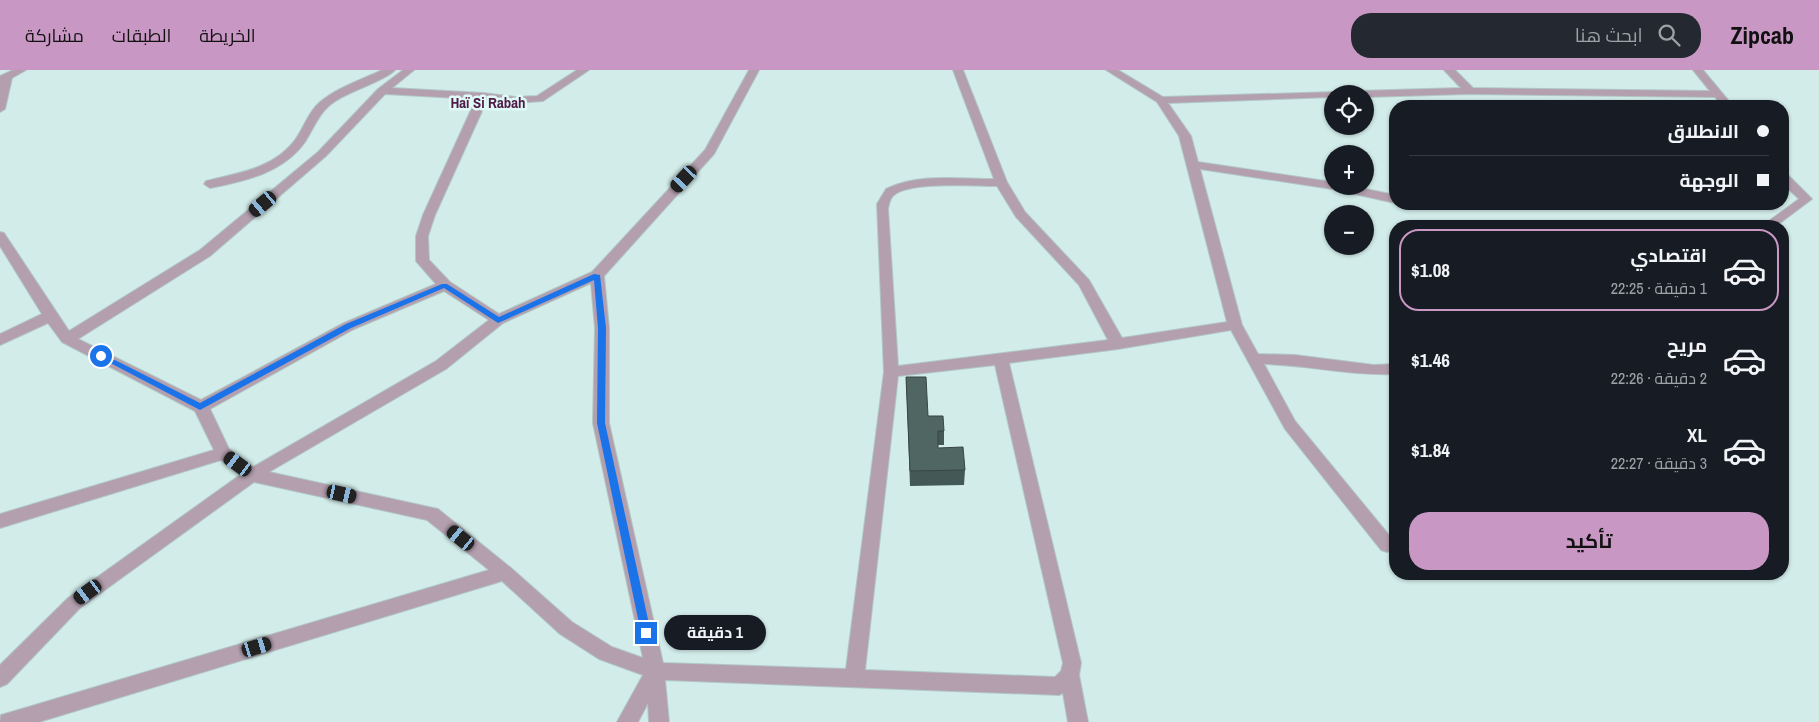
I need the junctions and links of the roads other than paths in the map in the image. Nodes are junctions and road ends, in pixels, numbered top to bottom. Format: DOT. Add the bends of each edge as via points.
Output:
graph roads {
  1 [pos="21,70"];
  2 [pos="390,70"];
  3 [pos="409,70"];
  4 [pos="584,70"];
  5 [pos="754,70"];
  6 [pos="958,70"];
  7 [pos="1111,70"];
  8 [pos="1449,70"];
  9 [pos="1698,70"];
  10 [pos="3,78"];
  11 [pos="382,91"];
  12 [pos="1470,91"];
  13 [pos="1324,94"];
  14 [pos="1374,94"];
  15 [pos="1719,94"];
  16 [pos="483,96"];
  17 [pos="1160,100"];
  18 [pos="1724,100"];
  19 [pos="0,109"];
  20 [pos="1191,164"];
  21 [pos="1001,182"];
  22 [pos="1789,183"];
  23 [pos="210,184"];
  24 [pos="1324,185"];
  25 [pos="1374,195"];
  26 [pos="1389,198"];
  27 [pos="1776,220"];
  28 [pos="0,236"];
  29 [pos="597,275"];
  30 [pos="444,285"];
  31 [pos="50,316"];
  32 [pos="498,320"];
  33 [pos="1235,325"];
  34 [pos="67,339"];
  35 [pos="0,340"];
  36 [pos="1118,344"];
  37 [pos="1253,359"];
  38 [pos="1001,360"];
  39 [pos="1389,369"];
  40 [pos="891,372"];
  41 [pos="200,407"];
  42 [pos="223,453"];
  43 [pos="252,475"];
  44 [pos="0,520"];
  45 [pos="1387,545"];
  46 [pos="505,573"];
  47 [pos="654,671"];
  48 [pos="1069,675"];
  49 [pos="0,678"];
  50 [pos="855,678"];
  51 [pos="8,722"];
  52 [pos="627,722"];
  53 [pos="659,722"];
  54 [pos="1078,722"];
  1 -- 10 [label="street"];
  2 -- 23 [label="street" via="322,106 293,150 278,162 251,175"];
  3 -- 11 [label="street"];
  4 -- 16 [label="street" via="539,99"];
  5 -- 29 [label="street" via="710,152"];
  6 -- 21 [label="street"];
  7 -- 17 [label="street"];
  8 -- 12 [label="street"];
  9 -- 15 [label="street"];
  10 -- 19 [label="street"];
  11 -- 16 [label="street"];
  11 -- 34 [label="street" via="322,154 205,253"];
  12 -- 14 [label="street"];
  12 -- 15 [label="street"];
  13 -- 17 [label="street"];
  15 -- 18 [label="street"];
  16 -- 30 [label="street" via="422,236 423,261"];
  17 -- 20 [label="street" via="1185,136"];
  20 -- 24 [label="street"];
  20 -- 33 [label="street"];
  21 -- 36 [label="street" via="1020,214 1084,282"];
  21 -- 40 [label="street" via="918,183 891,191 884,200"];
  22 -- 27 [label="street" via="1806,199"];
  25 -- 26 [label="street"];
  28 -- 31 [label="street"];
  29 -- 32 [label="street"];
  29 -- 47 [label="street" via="602,328 601,423"];
  30 -- 32 [label="street"];
  30 -- 41 [label="street" via="348,326"];
  31 -- 34 [label="street"];
  31 -- 35 [label="street"];
  32 -- 43 [label="street" via="441,365"];
  33 -- 36 [label="street"];
  33 -- 37 [label="street"];
  34 -- 41 [label="street"];
  36 -- 38 [label="street"];
  37 -- 39 [label="street"];
  37 -- 45 [label="street" via="1290,425"];
  38 -- 40 [label="street"];
  38 -- 48 [label="street" via="1072,663"];
  40 -- 50 [label="street"];
  41 -- 42 [label="street"];
  42 -- 43 [label="street"];
  42 -- 44 [label="street"];
  43 -- 46 [label="street" via="432,514"];
  43 -- 49 [label="street" via="74,603"];
  46 -- 47 [label="street" via="566,628 606,652"];
  46 -- 51 [label="street"];
  47 -- 50 [label="street"];
  47 -- 52 [label="street"];
  47 -- 53 [label="street"];
  48 -- 50 [label="street" via="1059,686"];
  48 -- 54 [label="street"];
}
